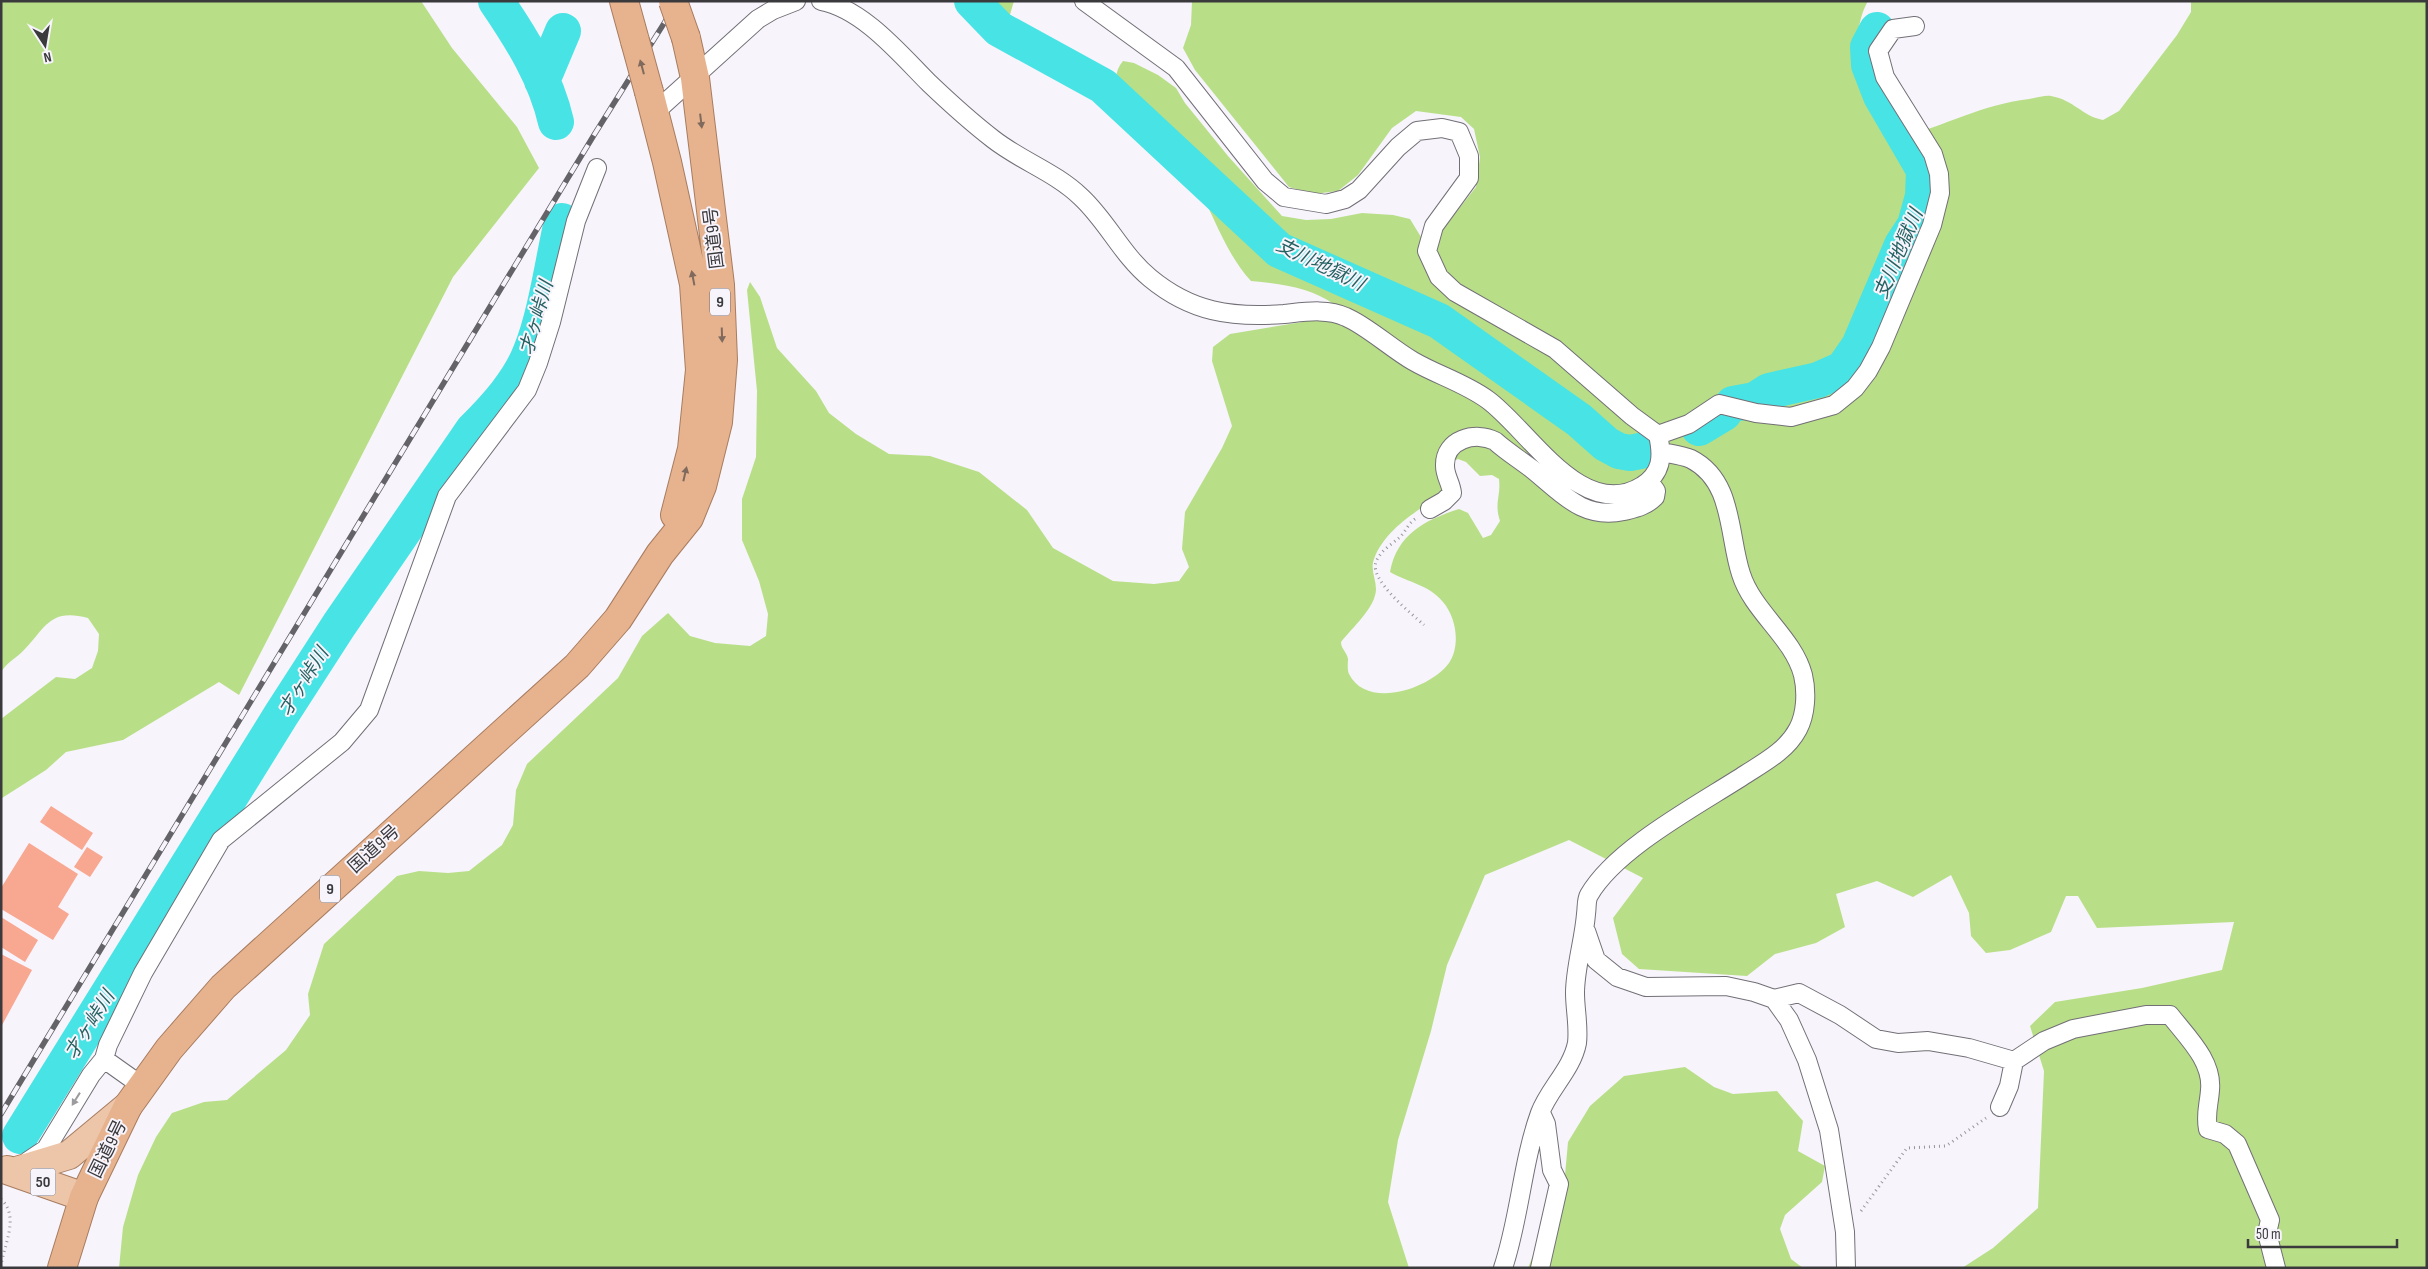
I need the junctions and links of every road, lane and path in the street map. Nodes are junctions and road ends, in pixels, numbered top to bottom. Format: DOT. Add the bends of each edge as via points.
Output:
graph roads {
  1 [pos="624,1"];
  2 [pos="673,1"];
  3 [pos="796,1"];
  4 [pos="821,1"];
  5 [pos="1084,1"];
  6 [pos="1915,26"];
  7 [pos="695,78"];
  8 [pos="652,103"];
  9 [pos="597,168"];
  10 [pos="1660,444"];
  11 [pos="1649,481"];
  12 [pos="1430,509"];
  13 [pos="660,554"];
  14 [pos="1424,626"];
  15 [pos="1585,929"];
  16 [pos="1774,999"];
  17 [pos="104,1060"];
  18 [pos="2014,1061"];
  19 [pos="135,1096"];
  20 [pos="2000,1107"];
  21 [pos="1540,1112"];
  22 [pos="7,1170"];
  23 [pos="84,1197"];
  24 [pos="1,1198"];
  25 [pos="1845,1232"];
  26 [pos="1,1266"];
  27 [pos="62,1268"];
  28 [pos="1503,1268"];
  29 [pos="1540,1268"];
  30 [pos="1846,1268"];
  31 [pos="2276,1268"];
  8 -- 1 [label="highway, 国道9号 / 9, one-way, bridge"];
  2 -- 7 [label="highway, 国道9号 / 9, bridge"];
  3 -- 7 [label="street" via="758,19"];
  4 -- 11 [label="street" via="860,18 951,104 996,141 1063,180 1084,200 1135,264 1179,298 1212,312 1229,315 1319,311 1346,317 1413,361 1489,401 1558,468 1588,489 1603,494 1626,494"];
  5 -- 10 [label="street" via="1176,68 1265,182 1284,197 1326,204 1345,199 1359,190 1416,131 1442,128 1459,132 1469,156 1469,178 1434,226 1427,251 1439,277 1455,292 1555,349"];
  6 -- 10 [label="street" via="1894,29 1878,51 1885,77 1933,154 1940,193 1932,225 1868,371 1855,388 1834,405 1791,417 1719,404"];
  7 -- 8 [label="street"];
  7 -- 13 [label="highway, 国道9号 / 9, one-way" via="720,285 723,360 718,422 702,486 689,518"];
  13 -- 8 [label="highway, 国道9号 / 9, one-way" via="677,509 692,448 700,370 694,284"];
  9 -- 17 [label="street" via="576,221 551,322 527,390 447,496 369,710 342,742 221,840 143,973 108,1044"];
  10 -- 11 [label="street" via="1656,475"];
  10 -- 15 [label="street" via="1690,459 1705,470 1720,488 1728,508 1741,575 1755,602 1792,652 1803,675 1805,708 1798,730 1778,753 1657,830 1611,868 1588,896"];
  11 -- 12 [label="street" via="1656,491 1648,504 1616,513 1595,513 1581,508 1495,441 1475,435 1450,449 1445,464 1452,493"];
  12 -- 14 [label="path" via="1408,524 1375,563 1377,578"];
  13 -- 19 [label="highway, 国道9号 / 9" via="618,619 577,666 223,987 168,1048"];
  15 -- 16 [label="street" via="1596,960 1617,977 1646,987 1726,986"];
  15 -- 21 [label="street" via="1575,990 1577,1043 1561,1079"];
  16 -- 18 [label="street" via="1799,992 1876,1039 1898,1043 1928,1041"];
  16 -- 25 [label="street" via="1789,1020 1807,1060 1829,1130"];
  17 -- 19 [label="street"];
  17 -- 22 [label="street, one-way" via="91,1075 46,1148"];
  18 -- 20 [label="street" via="2010,1086"];
  18 -- 31 [label="street" via="2044,1041 2073,1029 2146,1015 2170,1016 2207,1064 2211,1089 2206,1116 2208,1129 2225,1134 2237,1144 2270,1220 2267,1233"];
  19 -- 22 [label="main road" via="69,1155"];
  19 -- 23 [label="highway, 国道9号 / 9"];
  20 -- 25 [label="path" via="1946,1146 1907,1148"];
  21 -- 28 [label="street" via="1529,1150 1513,1239"];
  21 -- 29 [label="street" via="1546,1124 1552,1170 1559,1184"];
  22 -- 23 [label="main road, 50"];
  23 -- 27 [label="highway, 国道9号 / 9"];
  24 -- 26 [label="path" via="9,1208 11,1222"];
  25 -- 30 [label="street"];
}
